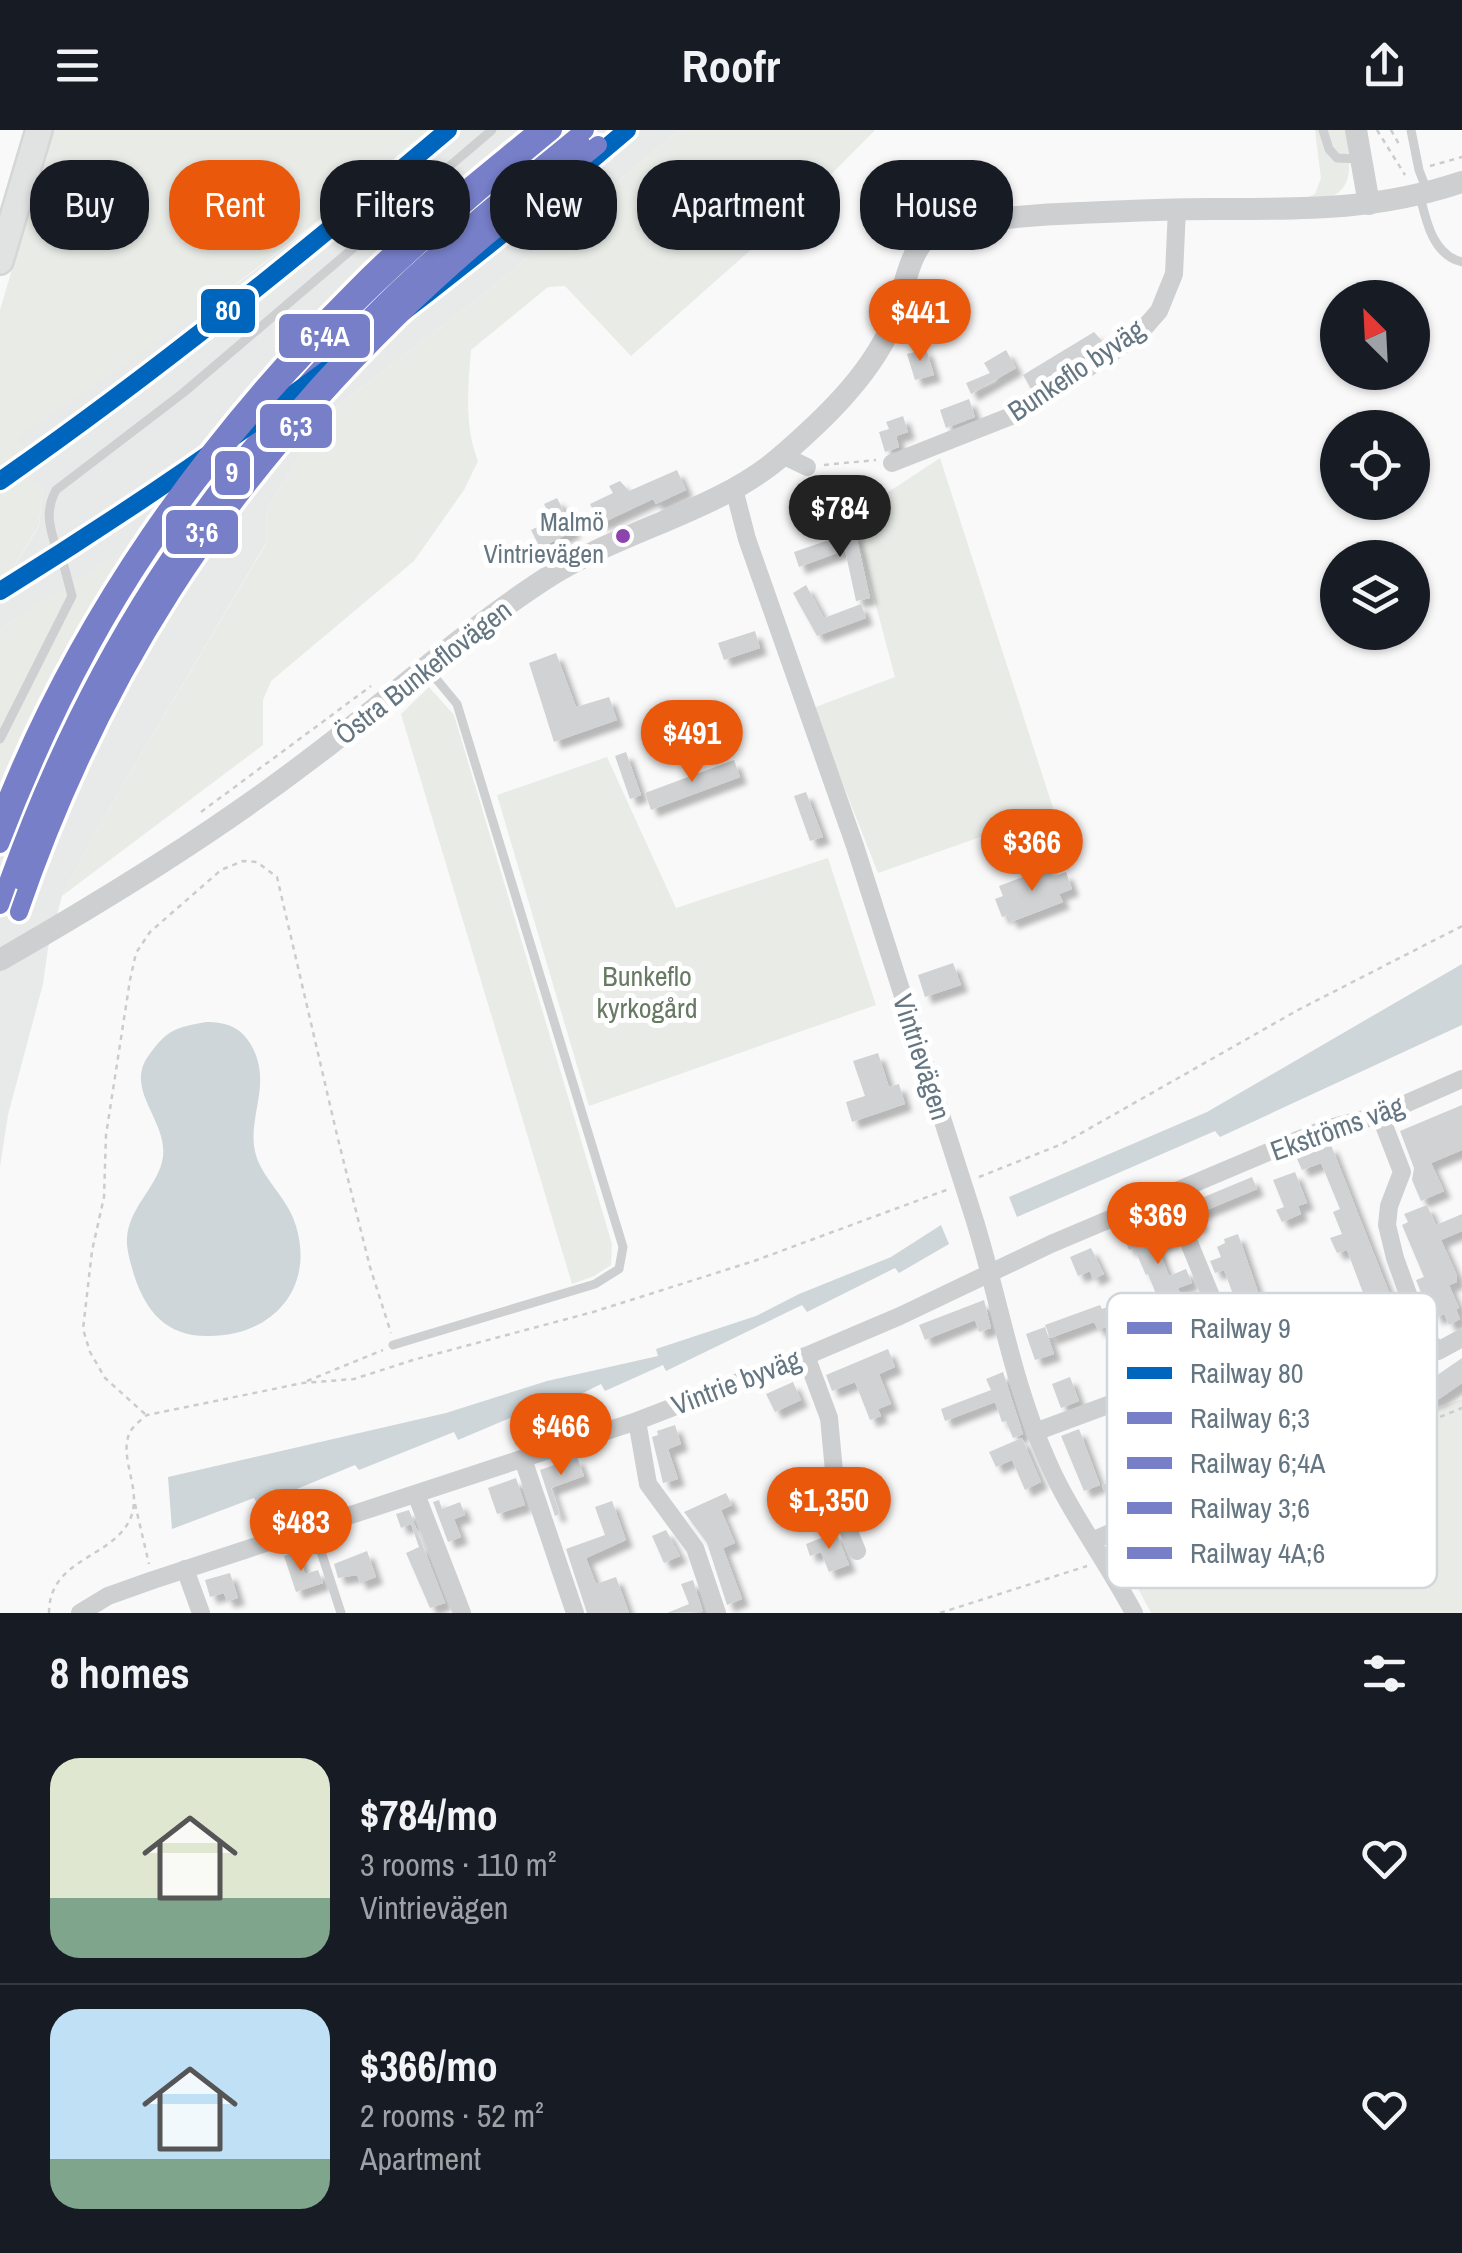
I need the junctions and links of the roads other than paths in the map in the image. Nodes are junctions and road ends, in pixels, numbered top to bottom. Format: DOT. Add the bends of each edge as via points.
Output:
graph roads {
  1 [pos="39,130"];
  2 [pos="492,130"];
  3 [pos="1323,130"];
  4 [pos="1356,130"];
  5 [pos="1411,130"];
  6 [pos="1361,159"];
  7 [pos="1462,182"];
  8 [pos="1424,194"];
  9 [pos="1369,204"];
  10 [pos="1177,209"];
  11 [pos="0,261"];
  12 [pos="1462,262"];
  13 [pos="782,455"];
  14 [pos="892,463"];
  15 [pos="807,467"];
  16 [pos="734,488"];
  17 [pos="56,548"];
  18 [pos="64,566"];
  19 [pos="428,669"];
  20 [pos="0,739"];
  21 [pos="0,960"];
  22 [pos="1462,1078"];
  23 [pos="1380,1115"];
  24 [pos="1169,1194"];
  25 [pos="991,1273"];
  26 [pos="1210,1293"];
  27 [pos="1407,1293"];
  28 [pos="1462,1338"];
  29 [pos="393,1345"];
  30 [pos="1437,1350"];
  31 [pos="806,1356"];
  32 [pos="1107,1405"];
  33 [pos="636,1420"];
  34 [pos="1035,1432"];
  35 [pos="523,1459"];
  36 [pos="416,1494"];
  37 [pos="313,1527"];
  38 [pos="1107,1534"];
  39 [pos="1094,1540"];
  40 [pos="857,1550"];
  41 [pos="1107,1564"];
  42 [pos="185,1569"];
  43 [pos="1120,1588"];
  44 [pos="80,1613"];
  45 [pos="201,1613"];
  46 [pos="341,1613"];
  47 [pos="462,1613"];
  48 [pos="576,1613"];
  49 [pos="717,1613"];
  50 [pos="1134,1613"];
  1 -- 11 [label="main road"];
  2 -- 17 [label="lane" via="184,393 56,490 48,523"];
  3 -- 6 [label="lane" via="1337,158"];
  4 -- 6 [label="street"];
  5 -- 8 [label="lane"];
  6 -- 9 [label="street"];
  7 -- 8 [label="street"];
  8 -- 9 [label="street"];
  8 -- 12 [label="lane" via="1426,224 1438,246"];
  9 -- 10 [label="street"];
  10 -- 13 [label="street, Östra Bunkeflovägen" via="1050,214 929,236 914,254 892,326 868,367"];
  10 -- 14 [label="street, Bunkeflo byväg" via="1174,274 1160,311 1145,327 1016,414"];
  13 -- 15 [label="street"];
  13 -- 16 [label="street, Östra Bunkeflovägen"];
  16 -- 19 [label="street, Östra Bunkeflovägen" via="568,564"];
  16 -- 25 [label="street, Vintrievägen"];
  18 -- 20 [label="lane" via="72,596"];
  19 -- 21 [label="street, Östra Bunkeflovägen" via="199,838"];
  19 -- 29 [label="lane" via="457,704 623,1247 619,1269 595,1284"];
  22 -- 23 [label="street, Ekströms väg"];
  23 -- 24 [label="street, Ekströms väg" via="1322,1130"];
  23 -- 27 [label="street" via="1402,1172 1387,1225"];
  24 -- 25 [label="street, Ekströms väg"];
  24 -- 26 [label="street"];
  25 -- 31 [label="street, Vintrie byväg"];
  25 -- 34 [label="street, Vintrievägen"];
  28 -- 30 [label="street"];
  31 -- 33 [label="street, Vintrie byväg"];
  31 -- 40 [label="street" via="829,1418 837,1503"];
  32 -- 34 [label="street"];
  33 -- 35 [label="street, Vintrie byväg"];
  33 -- 49 [label="street" via="648,1484 695,1548"];
  34 -- 39 [label="street, Vintrievägen"];
  35 -- 36 [label="street, Vintrie byväg"];
  35 -- 48 [label="street"];
  36 -- 37 [label="street, Vintrie byväg"];
  36 -- 47 [label="street"];
  37 -- 42 [label="street, Vintrie byväg"];
  37 -- 46 [label="lane"];
  38 -- 39 [label="street"];
  39 -- 41 [label="street, Vintrievägen"];
  42 -- 44 [label="street, Vintrie byväg"];
  42 -- 45 [label="street"];
  43 -- 50 [label="street, Vintrievägen"];
}
